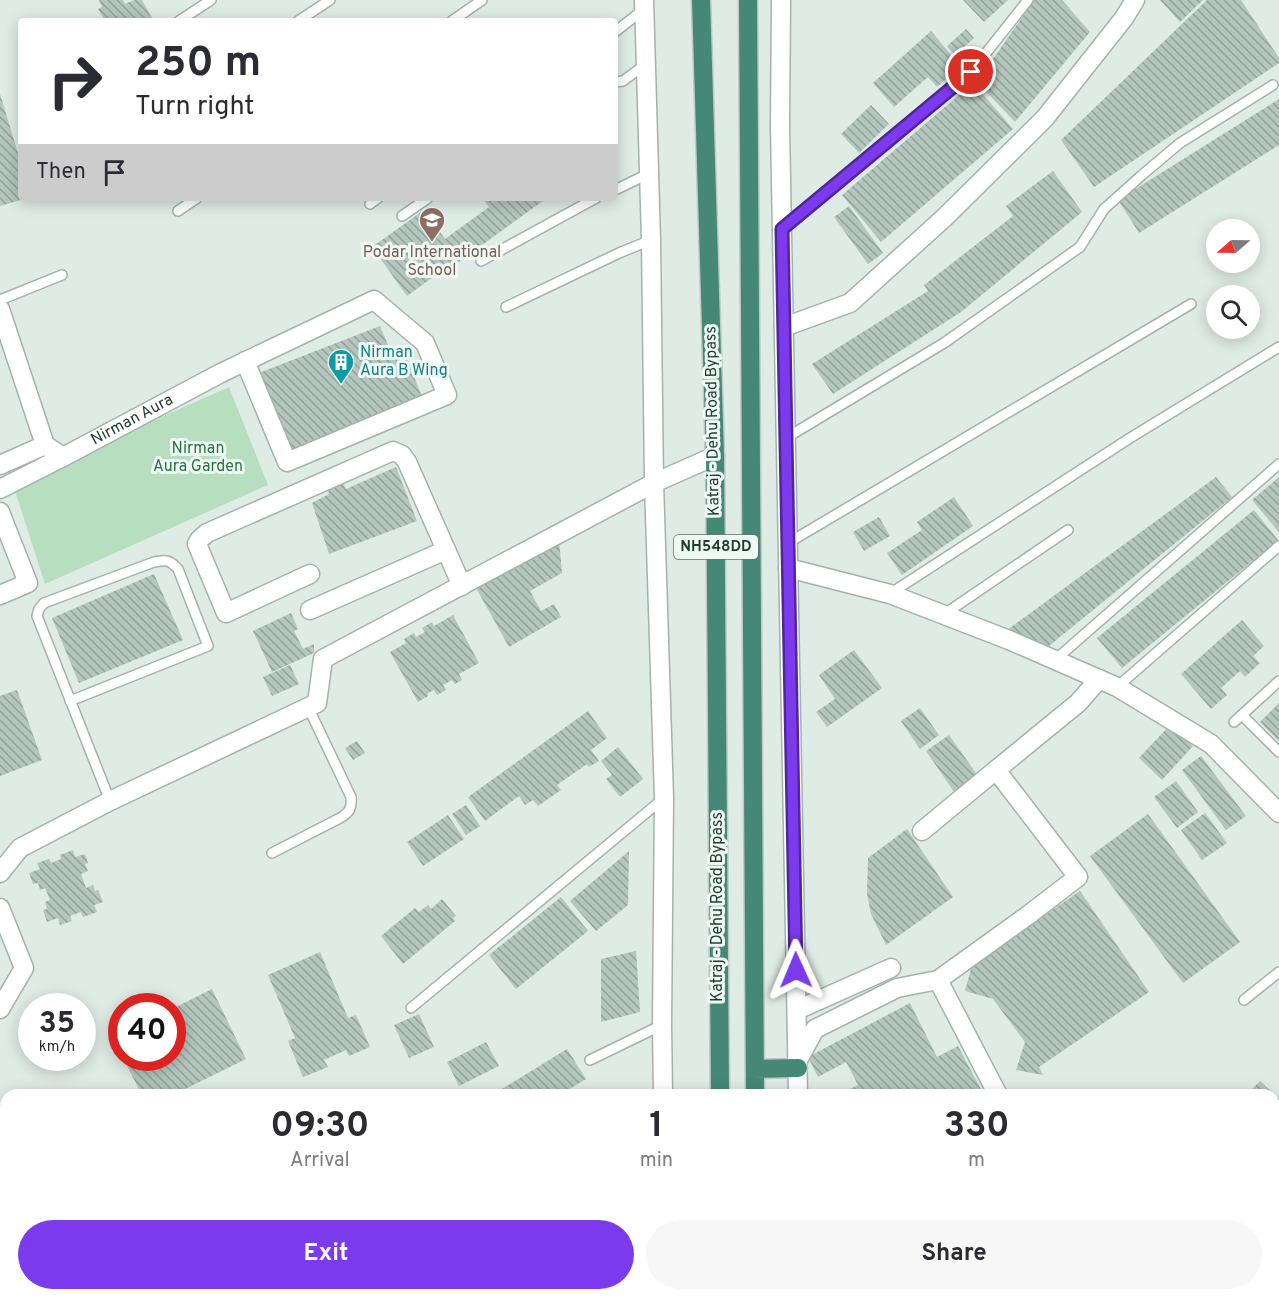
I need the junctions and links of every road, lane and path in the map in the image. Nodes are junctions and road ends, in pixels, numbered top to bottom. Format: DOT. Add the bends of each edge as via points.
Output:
graph roads {
  1 [pos="211,0"];
  2 [pos="330,0"];
  3 [pos="482,0"];
  4 [pos="701,0"];
  5 [pos="748,0"];
  6 [pos="781,0"];
  7 [pos="1028,0"];
  8 [pos="1135,0"];
  9 [pos="644,4"];
  10 [pos="184,18"];
  11 [pos="303,18"];
  12 [pos="456,18"];
  13 [pos="618,29"];
  14 [pos="646,63"];
  15 [pos="618,82"];
  16 [pos="1273,85"];
  17 [pos="650,173"];
  18 [pos="618,189"];
  19 [pos="193,201"];
  20 [pos="424,201"];
  21 [pos="591,201"];
  22 [pos="178,211"];
  23 [pos="402,216"];
  24 [pos="782,229"];
  25 [pos="651,240"];
  26 [pos="481,261"];
  27 [pos="62,275"];
  28 [pos="0,300"];
  29 [pos="1191,304"];
  30 [pos="506,307"];
  31 [pos="0,309"];
  32 [pos="784,327"];
  33 [pos="1279,346"];
  34 [pos="245,361"];
  35 [pos="786,438"];
  36 [pos="45,445"];
  37 [pos="715,456"];
  38 [pos="63,457"];
  39 [pos="1279,464"];
  40 [pos="0,465"];
  41 [pos="654,483"];
  42 [pos="0,489"];
  43 [pos="0,512"];
  44 [pos="1068,530"];
  45 [pos="788,543"];
  46 [pos="1279,546"];
  47 [pos="446,550"];
  48 [pos="788,568"];
  49 [pos="310,574"];
  50 [pos="462,586"];
  51 [pos="890,594"];
  52 [pos="0,595"];
  53 [pos="310,610"];
  54 [pos="943,615"];
  55 [pos="1055,660"];
  56 [pos="1099,679"];
  57 [pos="1279,681"];
  58 [pos="1117,687"];
  59 [pos="70,701"];
  60 [pos="308,707"];
  61 [pos="1242,715"];
  62 [pos="1234,722"];
  63 [pos="1279,752"];
  64 [pos="996,770"];
  65 [pos="664,798"];
  66 [pos="110,801"];
  67 [pos="1279,813"];
  68 [pos="922,831"];
  69 [pos="272,854"];
  70 [pos="0,873"];
  71 [pos="0,908"];
  72 [pos="891,968"];
  73 [pos="1279,972"];
  74 [pos="938,980"];
  75 [pos="1244,1000"];
  76 [pos="411,1008"];
  77 [pos="0,1009"];
  78 [pos="797,1010"];
  79 [pos="662,1024"];
  80 [pos="590,1060"];
  81 [pos="798,1064"];
  82 [pos="755,1069"];
  83 [pos="663,1089"];
  84 [pos="720,1089"];
  85 [pos="755,1089"];
  86 [pos="798,1089"];
  87 [pos="995,1089"];
  1 -- 10 [label="lane"];
  2 -- 11 [label="lane"];
  3 -- 12 [label="lane"];
  4 -- 37 [label="highway, Katraj - Dehu Road Bypass / NH548DD"];
  5 -- 82 [label="highway, NH548DD"];
  6 -- 24 [label="street"];
  7 -- 24 [label="lane" via="971,72"];
  8 -- 32 [label="street" via="1045,118 944,218 850,303"];
  9 -- 13 [label="lane"];
  9 -- 14 [label="street"];
  14 -- 15 [label="lane"];
  14 -- 17 [label="street"];
  16 -- 35 [label="lane" via="1180,143 1104,209 1080,247 944,343"];
  17 -- 18 [label="lane"];
  17 -- 25 [label="street"];
  19 -- 22 [label="lane"];
  20 -- 23 [label="lane"];
  21 -- 26 [label="lane"];
  24 -- 32 [label="street"];
  25 -- 30 [label="lane"];
  25 -- 41 [label="street"];
  27 -- 28 [label="lane"];
  29 -- 45 [label="lane"];
  31 -- 36 [label="street"];
  32 -- 35 [label="street"];
  33 -- 51 [label="lane"];
  34 -- 34 [label="street, Nirman Aura" via="374,300 425,344 447,396 287,462"];
  34 -- 38 [label="street, Nirman Aura"];
  35 -- 45 [label="street"];
  36 -- 38 [label="street"];
  36 -- 40 [label="street"];
  37 -- 41 [label="street"];
  37 -- 84 [label="highway, Katraj - Dehu Road Bypass / NH548DD"];
  38 -- 42 [label="street, Nirman Aura"];
  39 -- 55 [label="lane"];
  41 -- 50 [label="street"];
  41 -- 65 [label="street"];
  43 -- 52 [label="street" via="28,583"];
  44 -- 54 [label="lane"];
  45 -- 48 [label="street"];
  46 -- 58 [label="lane"];
  47 -- 49 [label="street" via="407,462 393,452 207,533 197,544 226,613"];
  47 -- 50 [label="street"];
  47 -- 53 [label="street"];
  48 -- 51 [label="street"];
  48 -- 78 [label="street"];
  50 -- 60 [label="street" via="323,659 317,703"];
  51 -- 54 [label="street"];
  54 -- 55 [label="street"];
  55 -- 56 [label="street"];
  56 -- 58 [label="street"];
  56 -- 64 [label="street" via="1078,703"];
  57 -- 61 [label="lane"];
  58 -- 67 [label="street" via="1211,744"];
  59 -- 59 [label="lane" via="39,624 39,609 44,603 154,562 172,562 208,646"];
  59 -- 66 [label="lane"];
  60 -- 66 [label="street"];
  60 -- 69 [label="lane" via="351,796 352,807 340,818"];
  61 -- 62 [label="lane"];
  61 -- 63 [label="lane"];
  64 -- 68 [label="street"];
  64 -- 74 [label="street" via="1078,877"];
  65 -- 76 [label="lane"];
  65 -- 79 [label="street"];
  66 -- 70 [label="street" via="20,848"];
  71 -- 77 [label="street" via="24,968"];
  72 -- 78 [label="street"];
  73 -- 75 [label="lane"];
  74 -- 81 [label="street" via="897,988 815,1029"];
  74 -- 87 [label="street"];
  78 -- 81 [label="street"];
  79 -- 80 [label="lane"];
  79 -- 83 [label="street"];
  81 -- 82 [label="highway"];
  81 -- 86 [label="street"];
  82 -- 85 [label="highway, NH548DD"];
}
